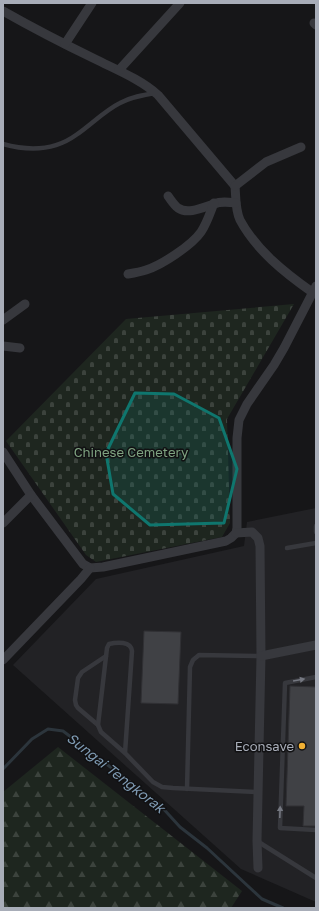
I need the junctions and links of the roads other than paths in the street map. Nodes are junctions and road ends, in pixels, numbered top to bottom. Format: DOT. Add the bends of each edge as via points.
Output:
graph roads {
  1 [pos="92,3"];
  2 [pos="180,3"];
  3 [pos="3,11"];
  4 [pos="65,44"];
  5 [pos="119,70"];
  6 [pos="155,93"];
  7 [pos="3,144"];
  8 [pos="301,147"];
  9 [pos="236,186"];
  10 [pos="168,196"];
  11 [pos="236,203"];
  12 [pos="214,204"];
  13 [pos="128,274"];
  14 [pos="314,289"];
  15 [pos="25,304"];
  16 [pos="3,320"];
  17 [pos="3,346"];
  18 [pos="20,348"];
  19 [pos="3,452"];
  20 [pos="31,495"];
  21 [pos="3,522"];
  22 [pos="316,526"];
  23 [pos="316,532"];
  24 [pos="236,533"];
  25 [pos="316,543"];
  26 [pos="287,548"];
  27 [pos="90,568"];
  28 [pos="316,645"];
  29 [pos="4,655"];
  30 [pos="106,656"];
  31 [pos="261,656"];
  32 [pos="316,677"];
  33 [pos="98,724"];
  34 [pos="125,753"];
  35 [pos="187,789"];
  36 [pos="258,792"];
  37 [pos="316,830"];
  38 [pos="257,841"];
  39 [pos="258,868"];
  40 [pos="316,878"];
  1 -- 4 [label="street"];
  2 -- 5 [label="street"];
  3 -- 4 [label="street"];
  4 -- 5 [label="street"];
  5 -- 6 [label="street"];
  6 -- 7 [label="lane" via="120,102 75,136 51,147 24,148"];
  6 -- 9 [label="street"];
  8 -- 9 [label="street" via="266,162"];
  9 -- 11 [label="street"];
  10 -- 12 [label="street" via="178,208 186,211"];
  11 -- 12 [label="street"];
  11 -- 14 [label="street" via="240,219 270,258 292,278"];
  12 -- 13 [label="street" via="202,232 194,240 159,265"];
  14 -- 24 [label="street" via="281,354 239,420"];
  15 -- 16 [label="street"];
  17 -- 18 [label="street"];
  19 -- 20 [label="street"];
  20 -- 21 [label="street"];
  20 -- 27 [label="street" via="83,564"];
  22 -- 23 [label="lane"];
  24 -- 27 [label="street" via="220,543"];
  24 -- 31 [label="street" via="252,532 258,538 260,546"];
  25 -- 26 [label="lane"];
  27 -- 29 [label="street"];
  28 -- 31 [label="street"];
  30 -- 33 [label="lane"];
  30 -- 33 [label="lane" via="82,672 78,678 75,700 78,708"];
  30 -- 34 [label="lane" via="109,644 132,646"];
  31 -- 35 [label="lane" via="199,655 192,660"];
  31 -- 36 [label="street"];
  37 -- 32 [label="lane, one-way" via="280,828 285,683"];
  33 -- 34 [label="lane" via="101,732"];
  34 -- 35 [label="lane" via="162,787"];
  35 -- 36 [label="lane"];
  36 -- 38 [label="street"];
  38 -- 39 [label="street"];
  38 -- 40 [label="lane"];
}
